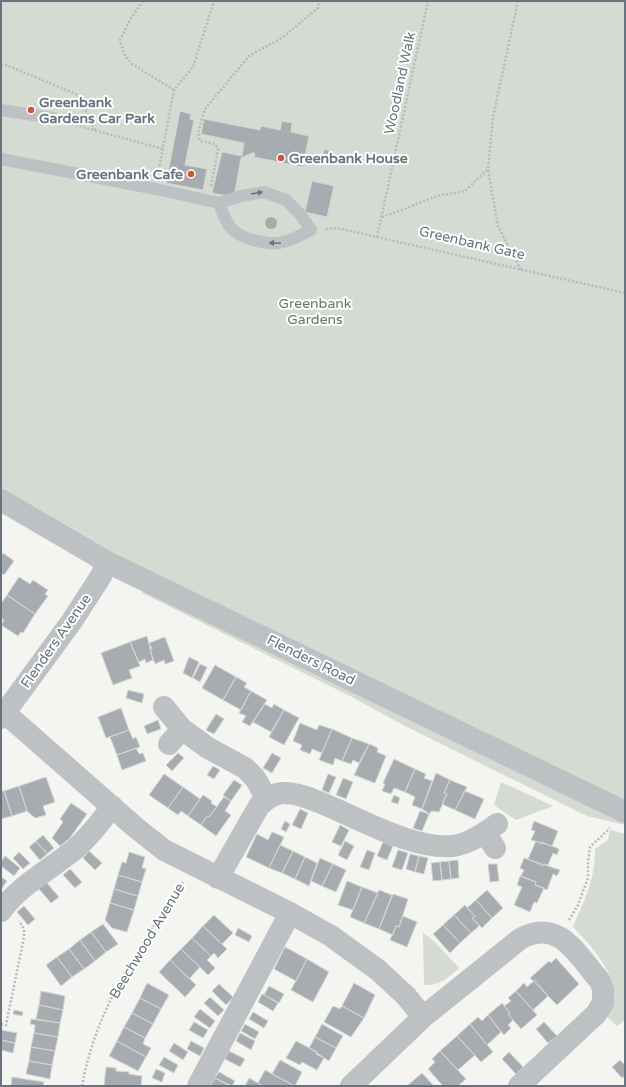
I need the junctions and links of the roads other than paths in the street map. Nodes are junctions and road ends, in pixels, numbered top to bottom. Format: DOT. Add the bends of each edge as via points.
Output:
graph roads {
  1 [pos="1,110"];
  2 [pos="53,118"];
  3 [pos="1,159"];
  4 [pos="214,202"];
  5 [pos="1,500"];
  6 [pos="107,562"];
  7 [pos="164,707"];
  8 [pos="3,716"];
  9 [pos="266,799"];
  10 [pos="112,806"];
  11 [pos="625,812"];
  12 [pos="492,835"];
  13 [pos="218,878"];
  14 [pos="3,908"];
  15 [pos="290,913"];
  16 [pos="423,1017"];
  17 [pos="198,1086"];
  18 [pos="351,1086"];
  19 [pos="519,1086"];
  1 -- 2 [label="lane"];
  3 -- 4 [label="lane"];
  4 -- 4 [label="lane, one-way" via="264,192 286,200 311,230 282,243 247,239 231,229"];
  5 -- 6 [label="street, Flenders Road"];
  6 -- 8 [label="street, Flenders Avenue" via="72,621"];
  6 -- 11 [label="street, Flenders Road"];
  7 -- 9 [label="street" via="175,736 208,748 245,768 255,778"];
  8 -- 10 [label="street"];
  9 -- 12 [label="street" via="282,793 298,795 411,841 436,847 455,846"];
  9 -- 13 [label="street" via="259,806"];
  10 -- 13 [label="street" via="164,850"];
  10 -- 14 [label="street" via="96,829 76,848 21,890"];
  13 -- 15 [label="street"];
  15 -- 16 [label="street" via="360,955 397,986"];
  15 -- 17 [label="street"];
  16 -- 18 [label="street"];
  16 -- 19 [label="street" via="520,939 544,931 561,937 600,981 603,1003 585,1026"];
}
